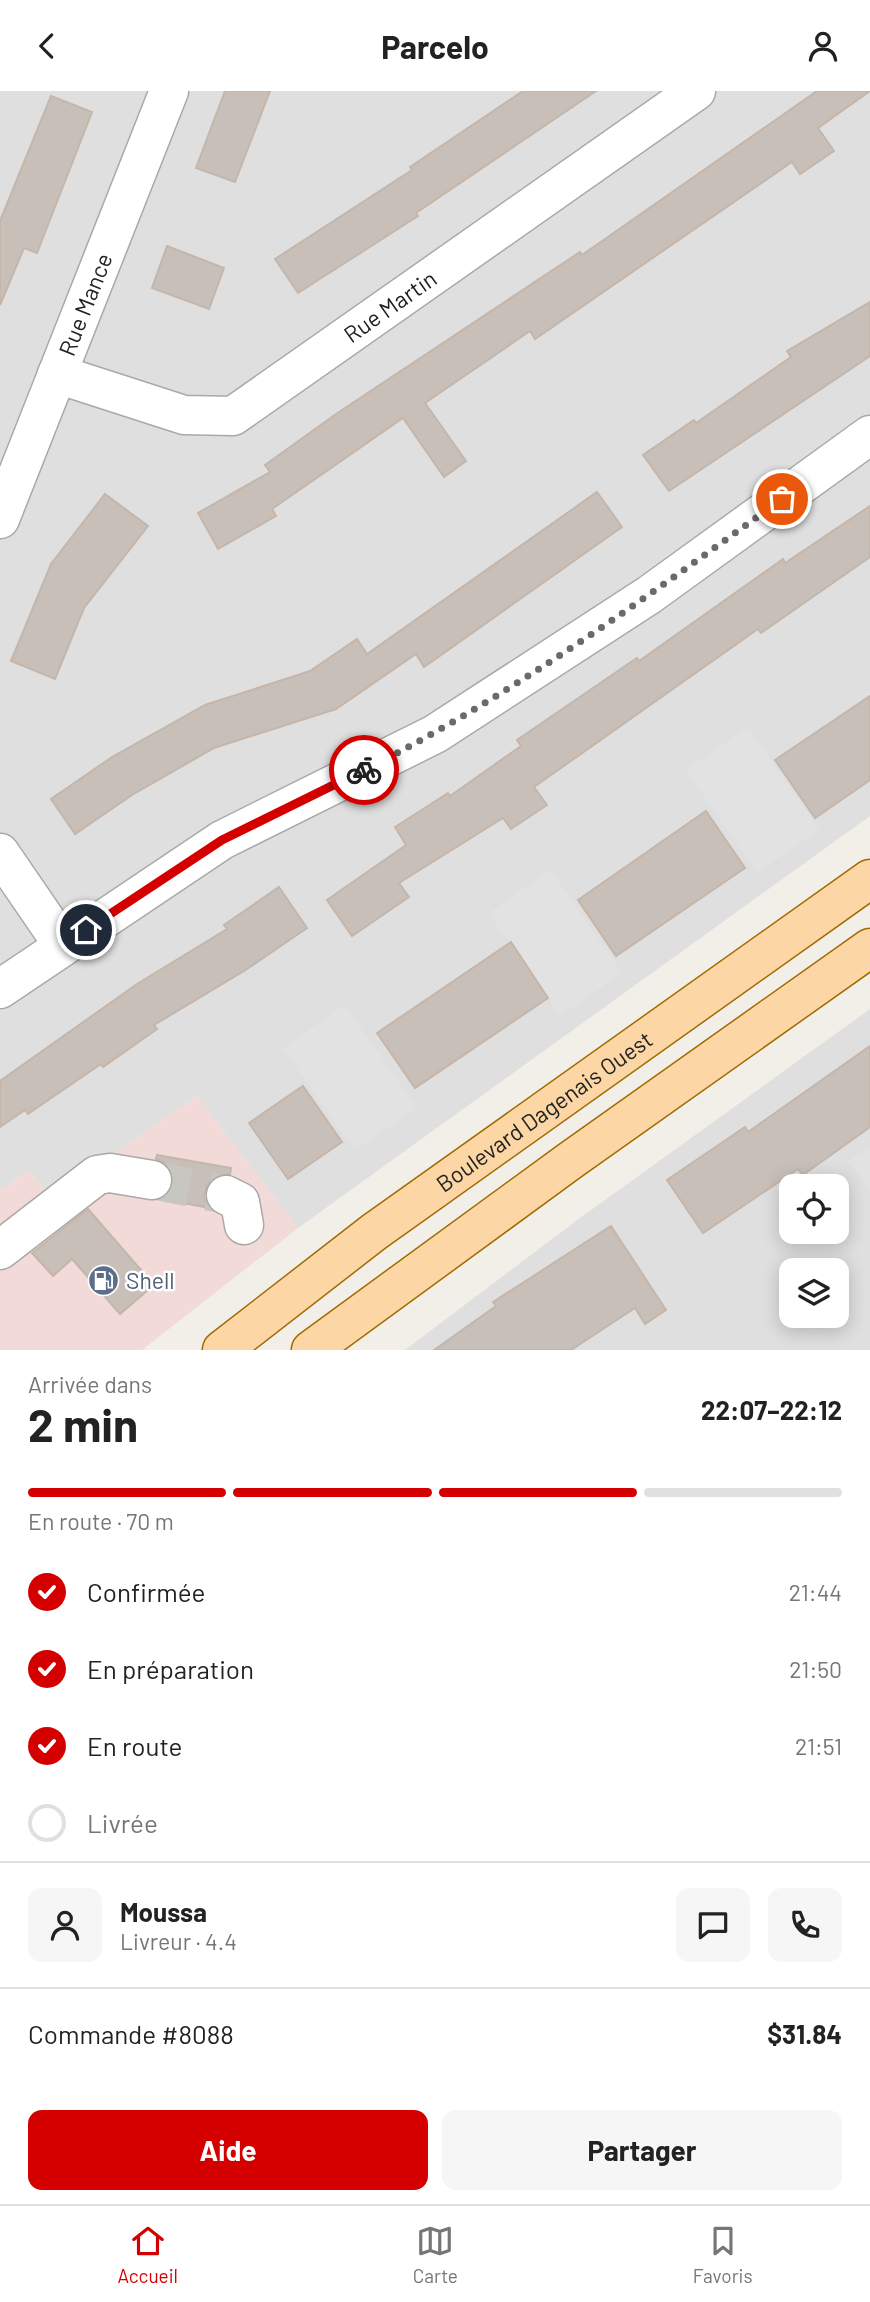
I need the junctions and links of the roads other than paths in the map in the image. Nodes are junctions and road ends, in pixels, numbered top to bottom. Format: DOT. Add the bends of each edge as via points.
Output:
graph roads {
  1 [pos="169,91"];
  2 [pos="696,91"];
  3 [pos="57,374"];
  4 [pos="870,435"];
  5 [pos="0,519"];
  6 [pos="0,853"];
  7 [pos="870,880"];
  8 [pos="63,945"];
  9 [pos="870,948"];
  10 [pos="0,989"];
  11 [pos="152,1180"];
  12 [pos="0,1250"];
  13 [pos="222,1350"];
  14 [pos="311,1350"];
  1 -- 3 [label="street, Rue Mance"];
  2 -- 3 [label="street, Rue Martin" via="233,416 184,415"];
  3 -- 5 [label="street, Rue Mance"];
  4 -- 8 [label="street" via="649,595 435,734 222,840"];
  6 -- 8 [label="street"];
  7 -- 13 [label="main road, Boulevard Dagenais Ouest" via="385,1224"];
  8 -- 10 [label="street"];
  9 -- 14 [label="main road"];
  11 -- 12 [label="street" via="97,1175"];
}
